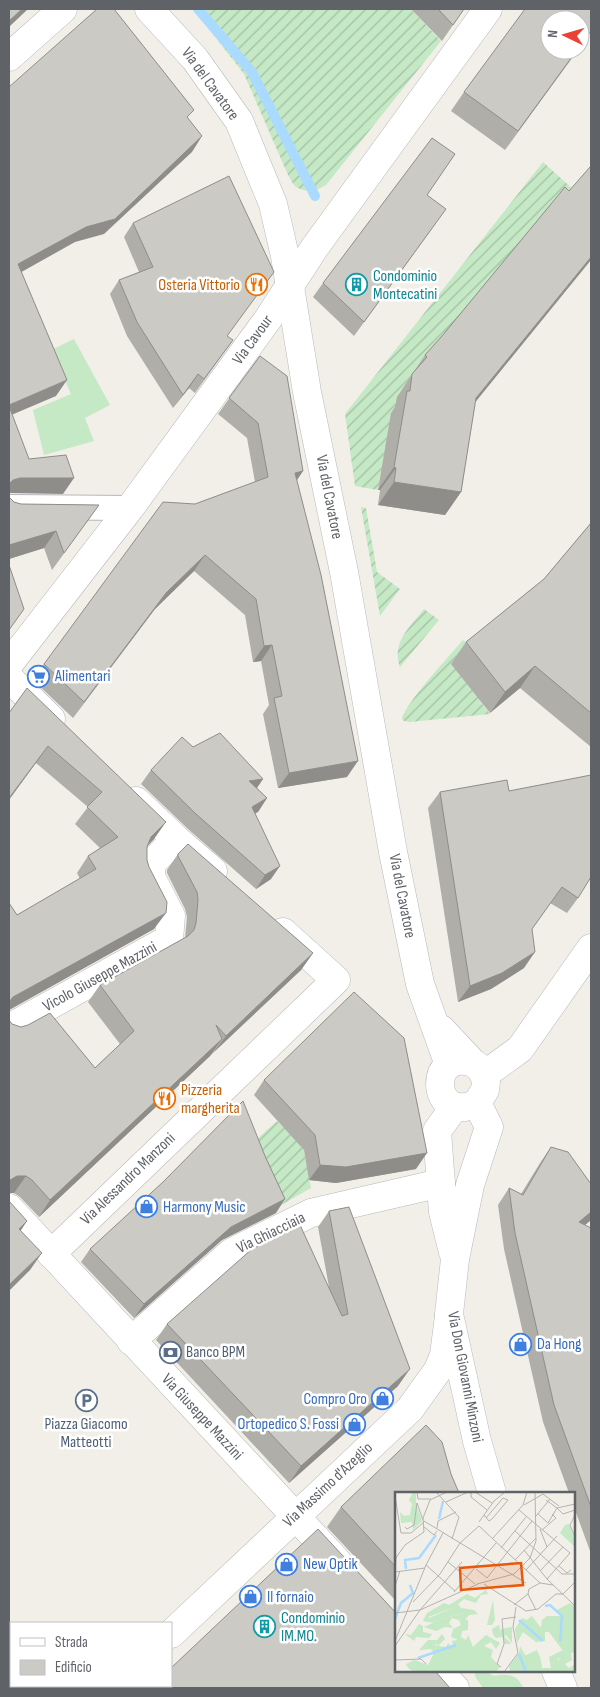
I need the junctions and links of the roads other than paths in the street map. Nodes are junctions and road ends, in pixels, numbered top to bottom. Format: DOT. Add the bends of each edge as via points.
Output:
graph roads {
  1 [pos="62,9"];
  2 [pos="149,9"];
  3 [pos="488,9"];
  4 [pos="9,57"];
  5 [pos="290,286"];
  6 [pos="9,507"];
  7 [pos="130,508"];
  8 [pos="9,664"];
  9 [pos="9,678"];
  10 [pos="71,738"];
  11 [pos="120,785"];
  12 [pos="176,839"];
  13 [pos="235,890"];
  14 [pos="264,915"];
  15 [pos="591,948"];
  16 [pos="9,1028"];
  17 [pos="469,1068"];
  18 [pos="466,1105"];
  19 [pos="441,1183"];
  20 [pos="9,1208"];
  21 [pos="51,1254"];
  22 [pos="455,1259"];
  23 [pos="449,1314"];
  24 [pos="131,1341"];
  25 [pos="492,1492"];
  26 [pos="295,1516"];
  27 [pos="351,1576"];
  28 [pos="172,1633"];
  29 [pos="440,1672"];
  30 [pos="556,1672"];
  31 [pos="456,1688"];
  32 [pos="563,1688"];
  1 -- 4 [label="street"];
  2 -- 5 [label="street, Via del Cavatore" via="195,60 238,121 273,204"];
  3 -- 5 [label="street, Via Cavour"];
  5 -- 7 [label="street, Via Cavour"];
  5 -- 17 [label="street, Via del Cavatore" via="307,392 420,984 432,1019"];
  6 -- 7 [label="street"];
  7 -- 8 [label="street, Via Cavour"];
  9 -- 10 [label="street"];
  11 -- 12 [label="street"];
  12 -- 13 [label="street"];
  12 -- 16 [label="street, Vicolo Giuseppe Mazzini" via="151,864 151,878 171,916 169,939"];
  14 -- 21 [label="street, Via Alessandro Manzoni" via="336,980"];
  15 -- 17 [label="street" via="520,1049"];
  17 -- 18 [label="street, Via del Cavatore" via="486,1082 485,1090"];
  17 -- 18 [label="street" via="441,1074 440,1092 445,1100"];
  18 -- 19 [label="street, Via Don Giovanni Minzoni" via="437,1131"];
  18 -- 22 [label="street, Via Don Giovanni Minzoni" via="489,1127 470,1185"];
  19 -- 22 [label="street, Via Don Giovanni Minzoni" via="443,1212"];
  19 -- 24 [label="street, Via Ghiacciaia" via="311,1214 232,1252"];
  20 -- 21 [label="street, Via Giuseppe Mazzini"];
  21 -- 24 [label="street, Via Giuseppe Mazzini"];
  22 -- 23 [label="street, Via Don Giovanni Minzoni"];
  23 -- 25 [label="street, Via Don Giovanni Minzoni"];
  23 -- 26 [label="street, Via Massimo d'Azeglio" via="444,1355 438,1370 410,1409"];
  24 -- 26 [label="street, Via Giuseppe Mazzini"];
  26 -- 27 [label="street, Via Giuseppe Mazzini"];
  26 -- 28 [label="street, Via Massimo d'Azeglio"];
  29 -- 31 [label="street"];
  30 -- 32 [label="street"];
}
